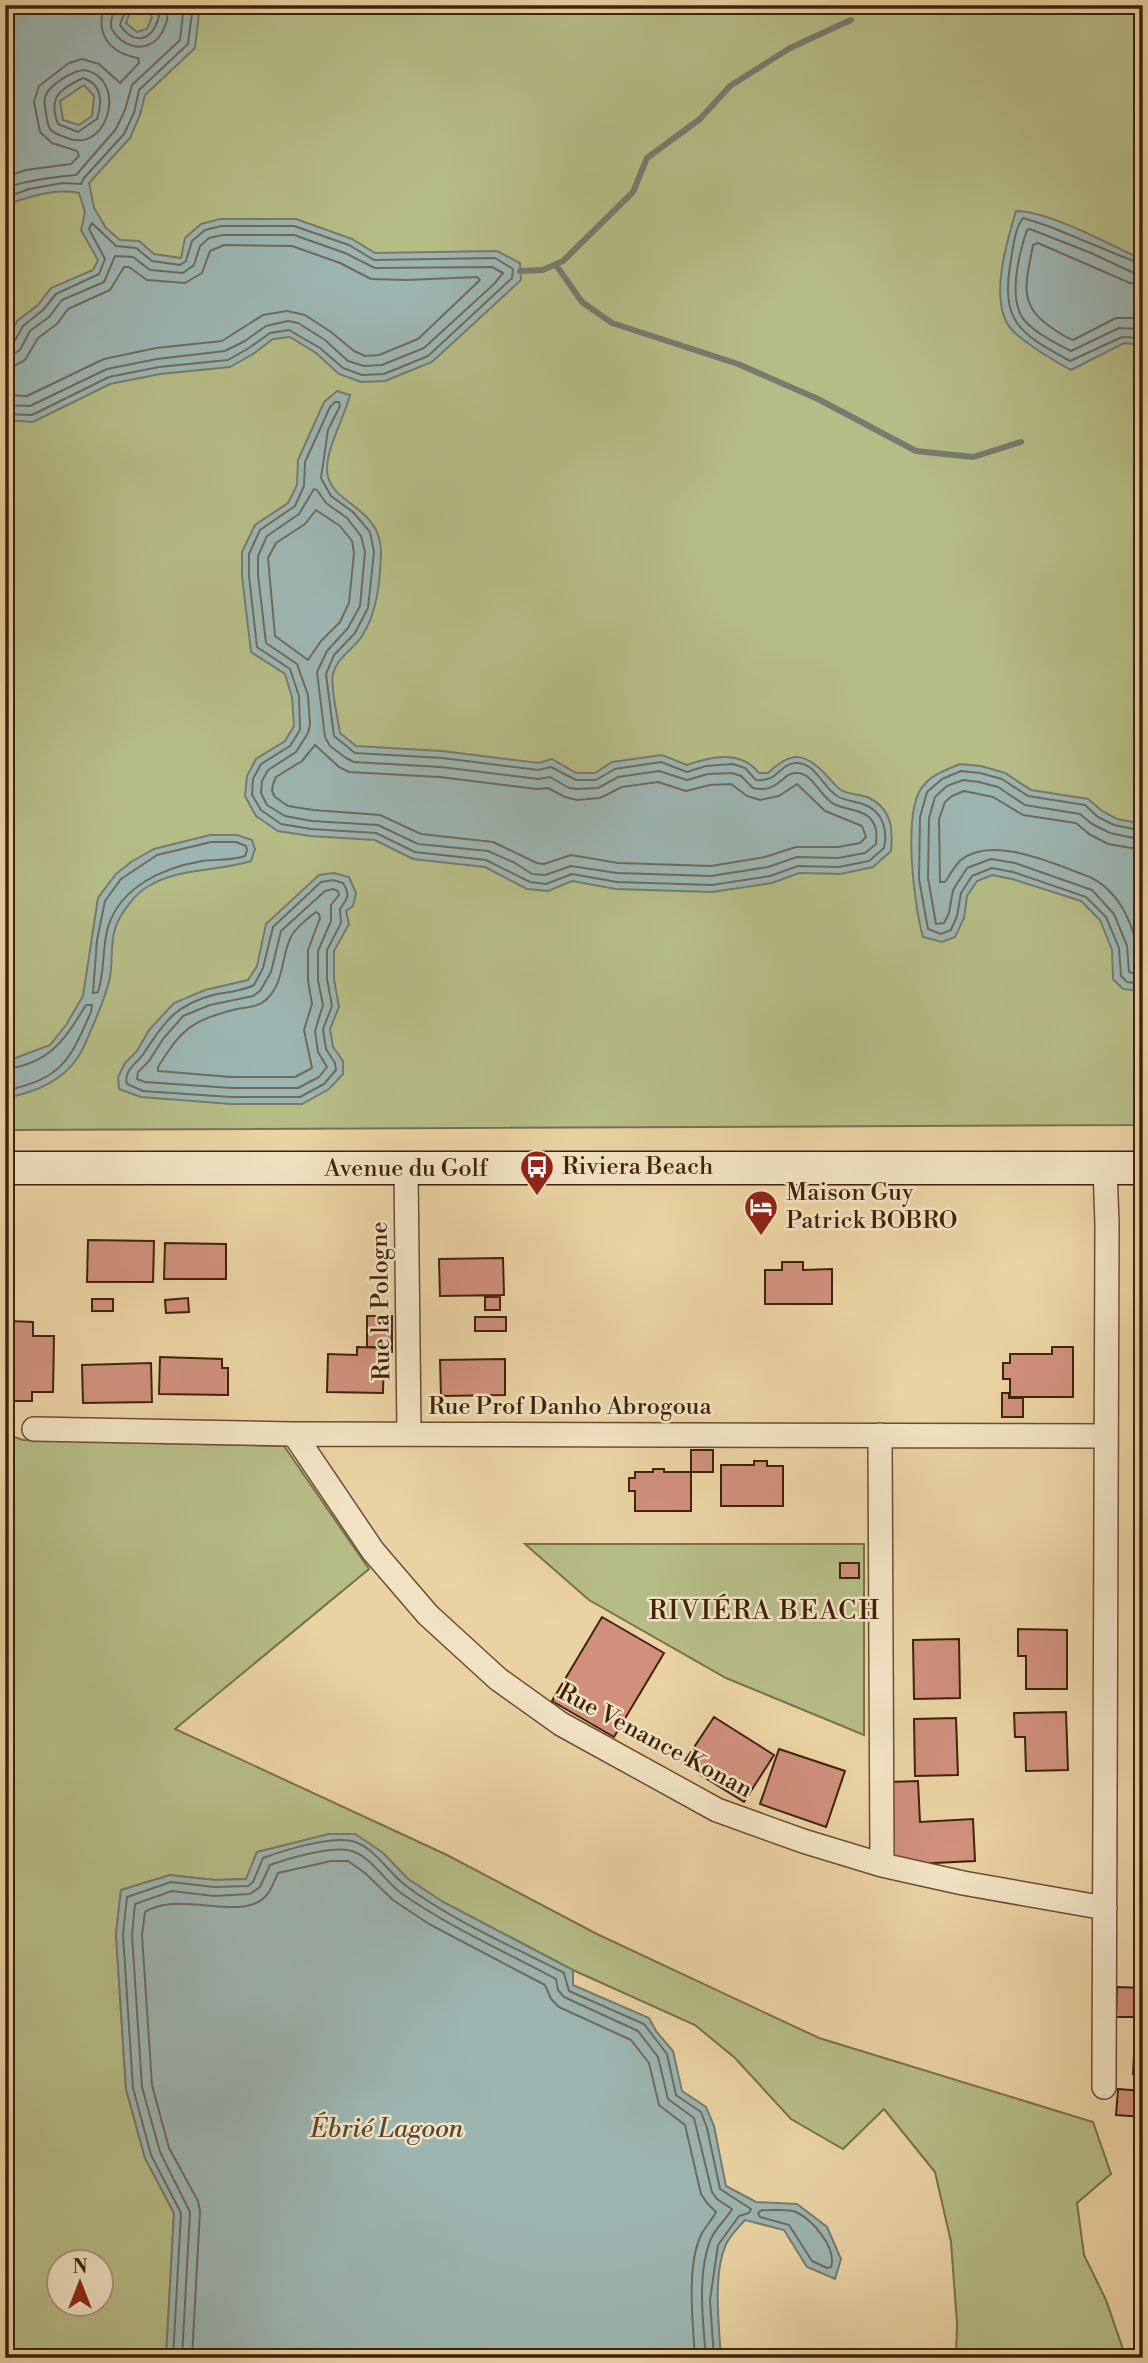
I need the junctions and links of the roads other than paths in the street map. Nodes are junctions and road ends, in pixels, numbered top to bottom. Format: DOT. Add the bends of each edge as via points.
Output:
graph roads {
  1 [pos="1104,1167"];
  2 [pos="5,1168"];
  3 [pos="1143,1168"];
  4 [pos="406,1170"];
  5 [pos="34,1429"];
  6 [pos="409,1432"];
  7 [pos="293,1434"];
  8 [pos="880,1435"];
  9 [pos="1107,1436"];
  10 [pos="882,1865"];
  11 [pos="1105,1908"];
  12 [pos="1104,2087"];
  1 -- 3 [label="main road, Avenue du Golf"];
  1 -- 4 [label="main road, Avenue du Golf"];
  1 -- 9 [label="street"];
  2 -- 4 [label="main road, Avenue du Golf"];
  4 -- 6 [label="street, Rue la Pologne"];
  5 -- 7 [label="street, Rue Prof Danho Abrogoua"];
  6 -- 7 [label="street, Rue Prof Danho Abrogoua"];
  6 -- 8 [label="street, Rue Prof Danho Abrogoua"];
  7 -- 10 [label="street, Rue Venance Konan" via="373,1551 428,1615 498,1679 561,1724 717,1810"];
  8 -- 9 [label="street, Rue Prof Danho Abrogoua"];
  8 -- 10 [label="street"];
  9 -- 11 [label="street"];
  10 -- 11 [label="street, Rue Venance Konan"];
  11 -- 12 [label="street"];
}
